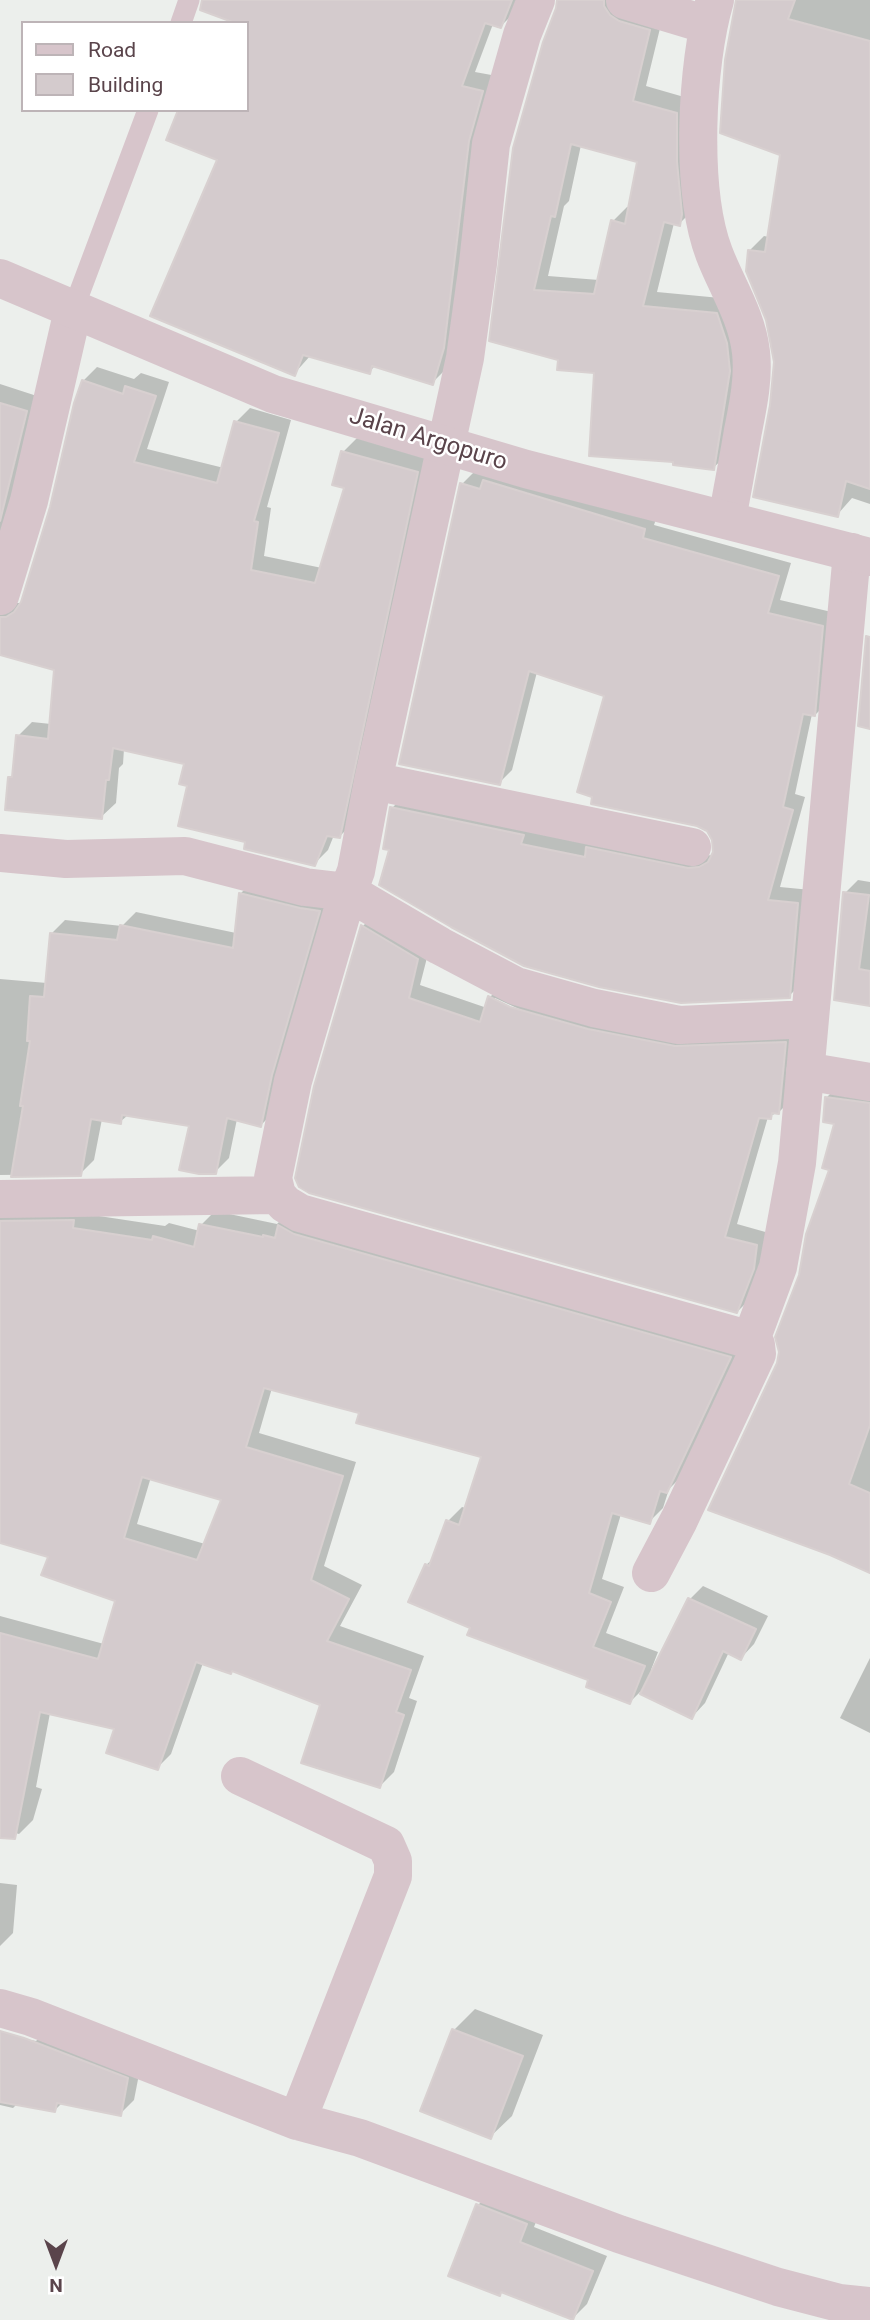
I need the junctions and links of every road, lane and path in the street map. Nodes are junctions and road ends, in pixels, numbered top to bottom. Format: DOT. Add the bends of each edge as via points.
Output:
graph roads {
  1 [pos="190,0"];
  2 [pos="536,0"];
  3 [pos="625,0"];
  4 [pos="711,13"];
  5 [pos="182,21"];
  6 [pos="147,112"];
  7 [pos="0,278"];
  8 [pos="73,310"];
  9 [pos="445,445"];
  10 [pos="727,520"];
  11 [pos="861,555"];
  12 [pos="0,596"];
  13 [pos="373,781"];
  14 [pos="692,847"];
  15 [pos="0,853"];
  16 [pos="348,892"];
  17 [pos="810,1019"];
  18 [pos="805,1071"];
  19 [pos="870,1082"];
  20 [pos="277,1195"];
  21 [pos="0,1199"];
  22 [pos="751,1340"];
  23 [pos="651,1573"];
  24 [pos="240,1776"];
  25 [pos="0,2008"];
  26 [pos="297,2121"];
  27 [pos="870,2306"];
  1 -- 5 [label="lane"];
  2 -- 9 [label="street" via="491,144 465,358"];
  3 -- 4 [label="street"];
  4 -- 10 [label="street" via="698,151 703,203 713,251 737,302 751,352 750,393"];
  6 -- 8 [label="lane"];
  7 -- 8 [label="street, Jalan Argopuro"];
  8 -- 9 [label="street, Jalan Argopuro" via="273,394"];
  8 -- 12 [label="street" via="29,501"];
  9 -- 10 [label="street, Jalan Argopuro"];
  9 -- 13 [label="street"];
  10 -- 11 [label="street, Jalan Argopuro"];
  11 -- 17 [label="street"];
  13 -- 14 [label="street"];
  13 -- 16 [label="street"];
  15 -- 16 [label="street" via="66,859 185,856 305,887"];
  16 -- 17 [label="street" via="516,986 581,1004 679,1025"];
  16 -- 20 [label="street" via="293,1081 273,1178"];
  17 -- 18 [label="street"];
  18 -- 19 [label="street"];
  18 -- 22 [label="street" via="797,1163 778,1267"];
  20 -- 21 [label="street"];
  20 -- 22 [label="street" via="300,1213"];
  22 -- 23 [label="street" via="757,1354"];
  24 -- 26 [label="street" via="386,1845 393,1861 393,1876"];
  25 -- 26 [label="street"];
  26 -- 27 [label="street" via="360,2138 778,2287"];
}
